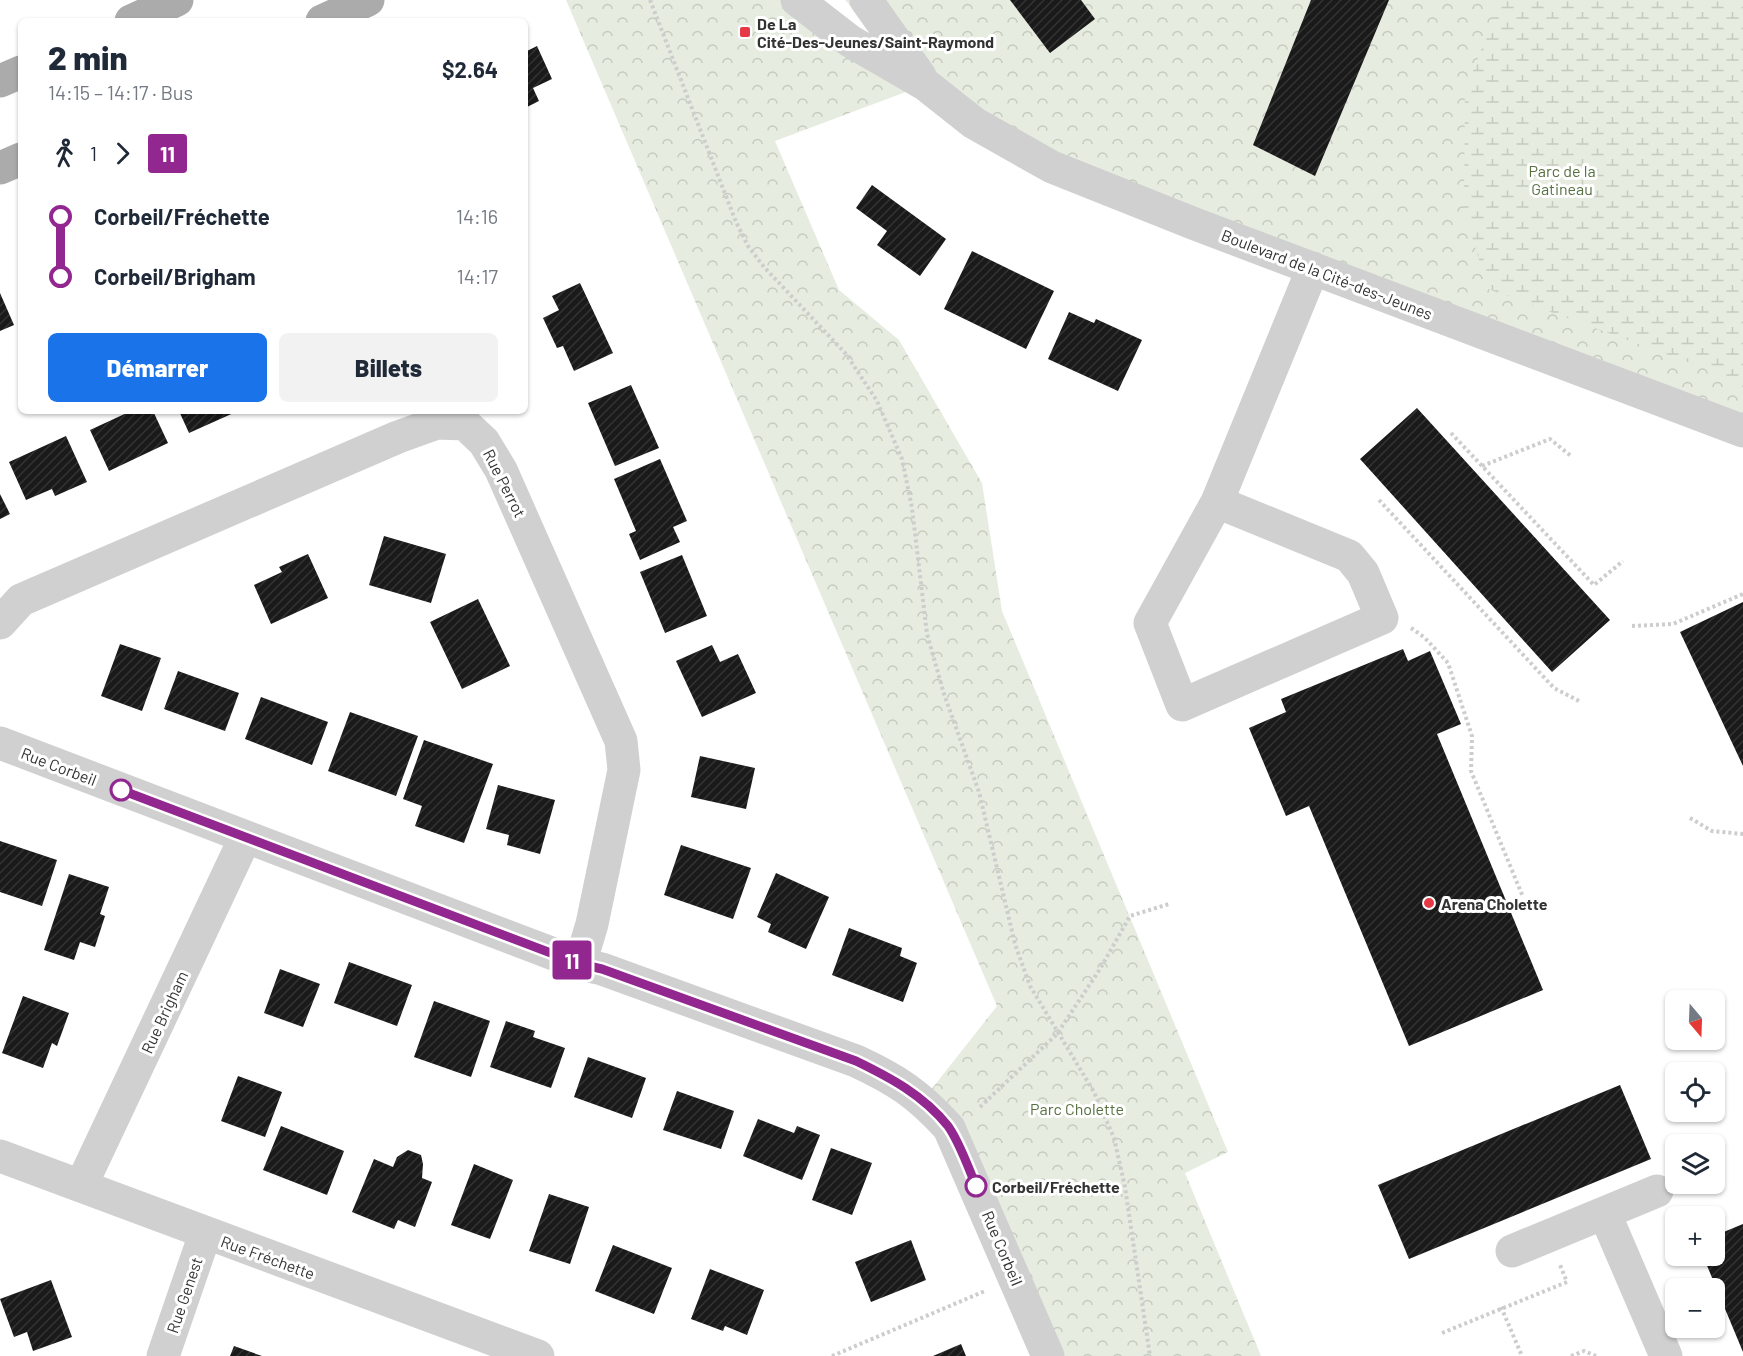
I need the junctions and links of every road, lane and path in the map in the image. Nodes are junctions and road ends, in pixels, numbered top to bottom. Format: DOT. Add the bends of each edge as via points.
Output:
graph roads {
  1 [pos="177,0"];
  2 [pos="368,0"];
  3 [pos="650,0"];
  4 [pos="797,0"];
  5 [pos="866,0"];
  6 [pos="138,18"];
  7 [pos="329,18"];
  8 [pos="18,73"];
  9 [pos="0,81"];
  10 [pos="926,85"];
  11 [pos="18,160"];
  12 [pos="0,168"];
  13 [pos="1313,268"];
  14 [pos="1743,431"];
  15 [pos="1451,433"];
  16 [pos="1571,456"];
  17 [pos="1482,466"];
  18 [pos="1379,500"];
  19 [pos="1217,502"];
  20 [pos="1623,561"];
  21 [pos="1743,594"];
  22 [pos="0,623"];
  23 [pos="1403,623"];
  24 [pos="1632,626"];
  25 [pos="1579,701"];
  26 [pos="0,743"];
  27 [pos="1690,818"];
  28 [pos="1743,834"];
  29 [pos="246,838"];
  30 [pos="1523,897"];
  31 [pos="1169,904"];
  32 [pos="580,964"];
  33 [pos="1057,1034"];
  34 [pos="980,1107"];
  35 [pos="0,1156"];
  36 [pos="81,1186"];
  37 [pos="1657,1191"];
  38 [pos="1605,1214"];
  39 [pos="205,1234"];
  40 [pos="1547,1237"];
  41 [pos="1512,1251"];
  42 [pos="1016,1278"];
  43 [pos="1501,1307"];
  44 [pos="1442,1333"];
  45 [pos="163,1356"];
  46 [pos="538,1356"];
  47 [pos="832,1356"];
  48 [pos="1048,1356"];
  49 [pos="1150,1356"];
  50 [pos="1522,1356"];
  51 [pos="1571,1356"];
  52 [pos="1596,1356"];
  53 [pos="1666,1356"];
  1 -- 6 [label="main road"];
  2 -- 7 [label="main road"];
  3 -- 33 [label="path" via="748,246 846,354 891,429 912,508 927,634 979,792 1015,944 1030,986"];
  4 -- 10 [label="street, Boulevard de la Cité-des-Jeunes" via="850,41"];
  5 -- 10 [label="street, Boulevard de la Cité-des-Jeunes"];
  8 -- 9 [label="main road"];
  10 -- 13 [label="street, Boulevard de la Cité-des-Jeunes" via="974,123 1052,167"];
  11 -- 12 [label="main road"];
  13 -- 14 [label="street, Boulevard de la Cité-des-Jeunes"];
  13 -- 19 [label="street"];
  15 -- 17 [label="path"];
  16 -- 17 [label="path" via="1550,439"];
  17 -- 20 [label="path" via="1594,585"];
  18 -- 25 [label="path" via="1554,688"];
  19 -- 19 [label="street" via="1150,623 1182,705 1382,618 1363,573 1349,556"];
  21 -- 24 [label="path" via="1673,624"];
  22 -- 32 [label="street, Rue Perrot" via="21,600 398,437 437,423 465,424 484,442 501,470 621,741 624,770"];
  23 -- 30 [label="path" via="1425,638 1448,663 1472,736 1471,771"];
  26 -- 29 [label="street, Rue Corbeil"];
  27 -- 28 [label="path" via="1712,831"];
  29 -- 32 [label="street, Rue Corbeil"];
  29 -- 36 [label="street, Rue Brigham"];
  31 -- 33 [label="path" via="1130,916"];
  32 -- 42 [label="street, Rue Corbeil" via="856,1061 893,1078 923,1100 949,1128"];
  33 -- 34 [label="path"];
  33 -- 49 [label="path" via="1094,1092 1114,1138"];
  35 -- 36 [label="street, Rue Fréchette"];
  36 -- 39 [label="street, Rue Fréchette"];
  37 -- 38 [label="street"];
  38 -- 40 [label="street"];
  38 -- 53 [label="street"];
  39 -- 45 [label="street, Rue Genest"];
  39 -- 46 [label="street, Rue Fréchette"];
  40 -- 41 [label="street"];
  40 -- 43 [label="path" via="1567,1281"];
  42 -- 47 [label="path"];
  42 -- 48 [label="street, Rue Corbeil"];
  43 -- 44 [label="path"];
  43 -- 50 [label="path"];
  51 -- 52 [label="path" via="1584,1351"];
}
